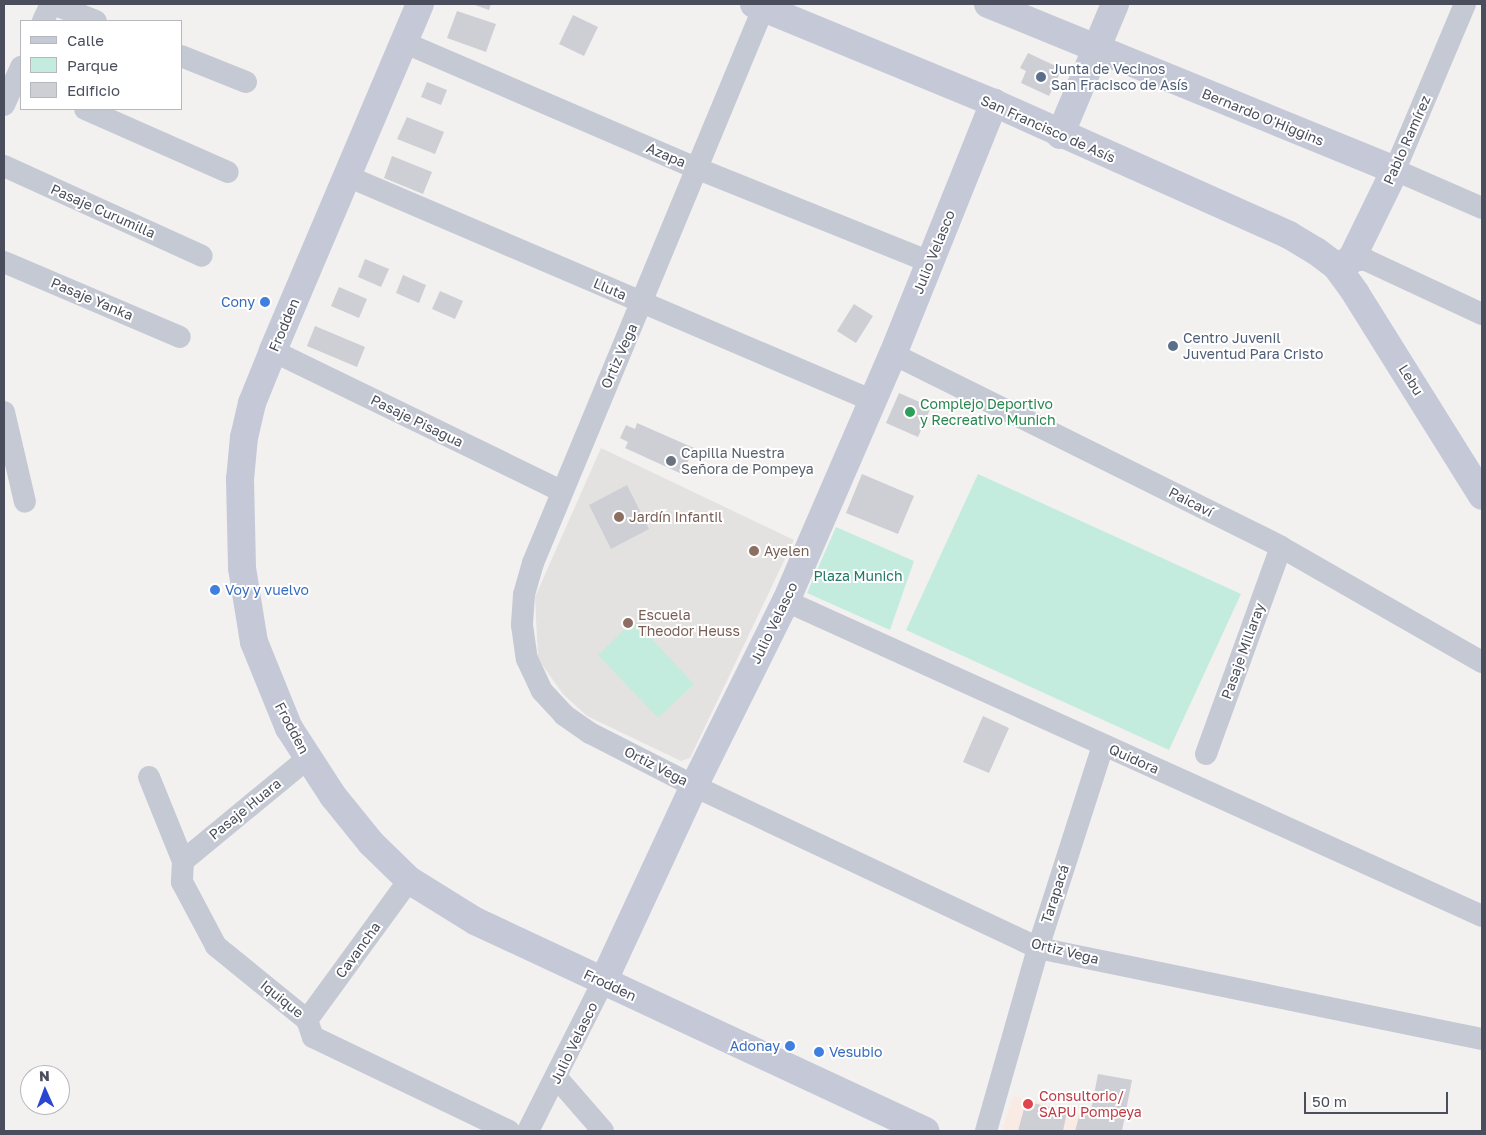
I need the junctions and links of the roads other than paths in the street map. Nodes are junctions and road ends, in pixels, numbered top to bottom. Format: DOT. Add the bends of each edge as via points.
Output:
graph roads {
  1 [pos="52,4"];
  2 [pos="420,4"];
  3 [pos="988,4"];
  4 [pos="1115,4"];
  5 [pos="1465,4"];
  6 [pos="761,5"];
  7 [pos="44,20"];
  8 [pos="93,20"];
  9 [pos="404,42"];
  10 [pos="1096,50"];
  11 [pos="182,56"];
  12 [pos="16,72"];
  13 [pos="246,82"];
  14 [pos="994,103"];
  15 [pos="4,105"];
  16 [pos="87,110"];
  17 [pos="1060,135"];
  18 [pos="4,166"];
  19 [pos="696,168"];
  20 [pos="1395,170"];
  21 [pos="228,172"];
  22 [pos="347,176"];
  23 [pos="1482,208"];
  24 [pos="202,256"];
  25 [pos="4,262"];
  26 [pos="930,262"];
  27 [pos="1344,263"];
  28 [pos="643,303"];
  29 [pos="1482,314"];
  30 [pos="180,337"];
  31 [pos="272,351"];
  32 [pos="893,354"];
  33 [pos="873,401"];
  34 [pos="4,412"];
  35 [pos="560,491"];
  36 [pos="1482,496"];
  37 [pos="25,502"];
  38 [pos="1281,547"];
  39 [pos="786,601"];
  40 [pos="1482,662"];
  41 [pos="1103,745"];
  42 [pos="1206,754"];
  43 [pos="308,758"];
  44 [pos="149,777"];
  45 [pos="694,786"];
  46 [pos="183,862"];
  47 [pos="408,880"];
  48 [pos="1482,916"];
  49 [pos="1038,948"];
  50 [pos="604,982"];
  51 [pos="307,1020"];
  52 [pos="1482,1039"];
  53 [pos="557,1078"];
  54 [pos="509,1131"];
  55 [pos="528,1131"];
  56 [pos="603,1131"];
  57 [pos="926,1131"];
  58 [pos="986,1131"];
  1 -- 7 [label="street"];
  1 -- 8 [label="street"];
  2 -- 9 [label="street, Frodden"];
  3 -- 10 [label="street, Bernardo O'Higgins"];
  4 -- 10 [label="street"];
  5 -- 20 [label="street, Pablo Ramírez"];
  6 -- 14 [label="street, San Francisco de Asís"];
  6 -- 19 [label="street, Ortiz Vega"];
  9 -- 19 [label="street, Azapa"];
  9 -- 22 [label="street, Frodden"];
  10 -- 17 [label="street"];
  10 -- 20 [label="street, Bernardo O'Higgins"];
  11 -- 13 [label="street"];
  12 -- 15 [label="street"];
  14 -- 17 [label="street, San Francisco de Asís"];
  14 -- 26 [label="street, Julio Velasco"];
  16 -- 21 [label="street"];
  17 -- 27 [label="street, San Francisco de Asís" via="1289,235"];
  18 -- 24 [label="street, Pasaje Curumilla"];
  19 -- 26 [label="street, Azapa"];
  19 -- 28 [label="street, Ortiz Vega"];
  20 -- 23 [label="street, Bernardo O'Higgins"];
  20 -- 27 [label="street, Pablo Ramírez"];
  22 -- 28 [label="street, Lluta"];
  22 -- 31 [label="street, Frodden"];
  25 -- 30 [label="street, Pasaje Yanka"];
  26 -- 32 [label="street, Julio Velasco"];
  27 -- 29 [label="street, San Francisco de Asís" via="1366,260"];
  27 -- 36 [label="street, Lebu" via="1382,335"];
  28 -- 33 [label="street, Lluta"];
  28 -- 35 [label="street, Ortiz Vega"];
  31 -- 35 [label="street, Pasaje Pisagua"];
  31 -- 43 [label="street, Frodden" via="252,403 244,437 240,479 242,568 254,642 290,728"];
  32 -- 33 [label="street, Julio Velasco"];
  32 -- 38 [label="street, Paicaví"];
  33 -- 39 [label="street, Julio Velasco"];
  34 -- 37 [label="street"];
  35 -- 45 [label="street, Ortiz Vega" via="524,595 522,625 527,659 542,691 564,715 590,733"];
  38 -- 40 [label="street, Paicaví"];
  38 -- 42 [label="street, Pasaje Millaray"];
  39 -- 41 [label="street, Quidora"];
  39 -- 45 [label="street, Julio Velasco"];
  41 -- 48 [label="street, Quidora"];
  41 -- 49 [label="street, Tarapacá"];
  43 -- 46 [label="street, Pasaje Huara"];
  43 -- 47 [label="street, Frodden" via="371,844"];
  44 -- 46 [label="street, Iquique"];
  45 -- 49 [label="street, Ortiz Vega"];
  45 -- 50 [label="street, Julio Velasco"];
  46 -- 51 [label="street, Iquique" via="182,882 216,946"];
  47 -- 50 [label="street, Frodden" via="475,921"];
  47 -- 51 [label="street, Cavancha"];
  49 -- 52 [label="street, Ortiz Vega"];
  49 -- 58 [label="street, Tarapacá"];
  50 -- 53 [label="street, Julio Velasco"];
  50 -- 57 [label="street, Frodden"];
  51 -- 54 [label="street, Iquique" via="313,1037"];
  53 -- 55 [label="street, Julio Velasco"];
  53 -- 56 [label="street"];
}
